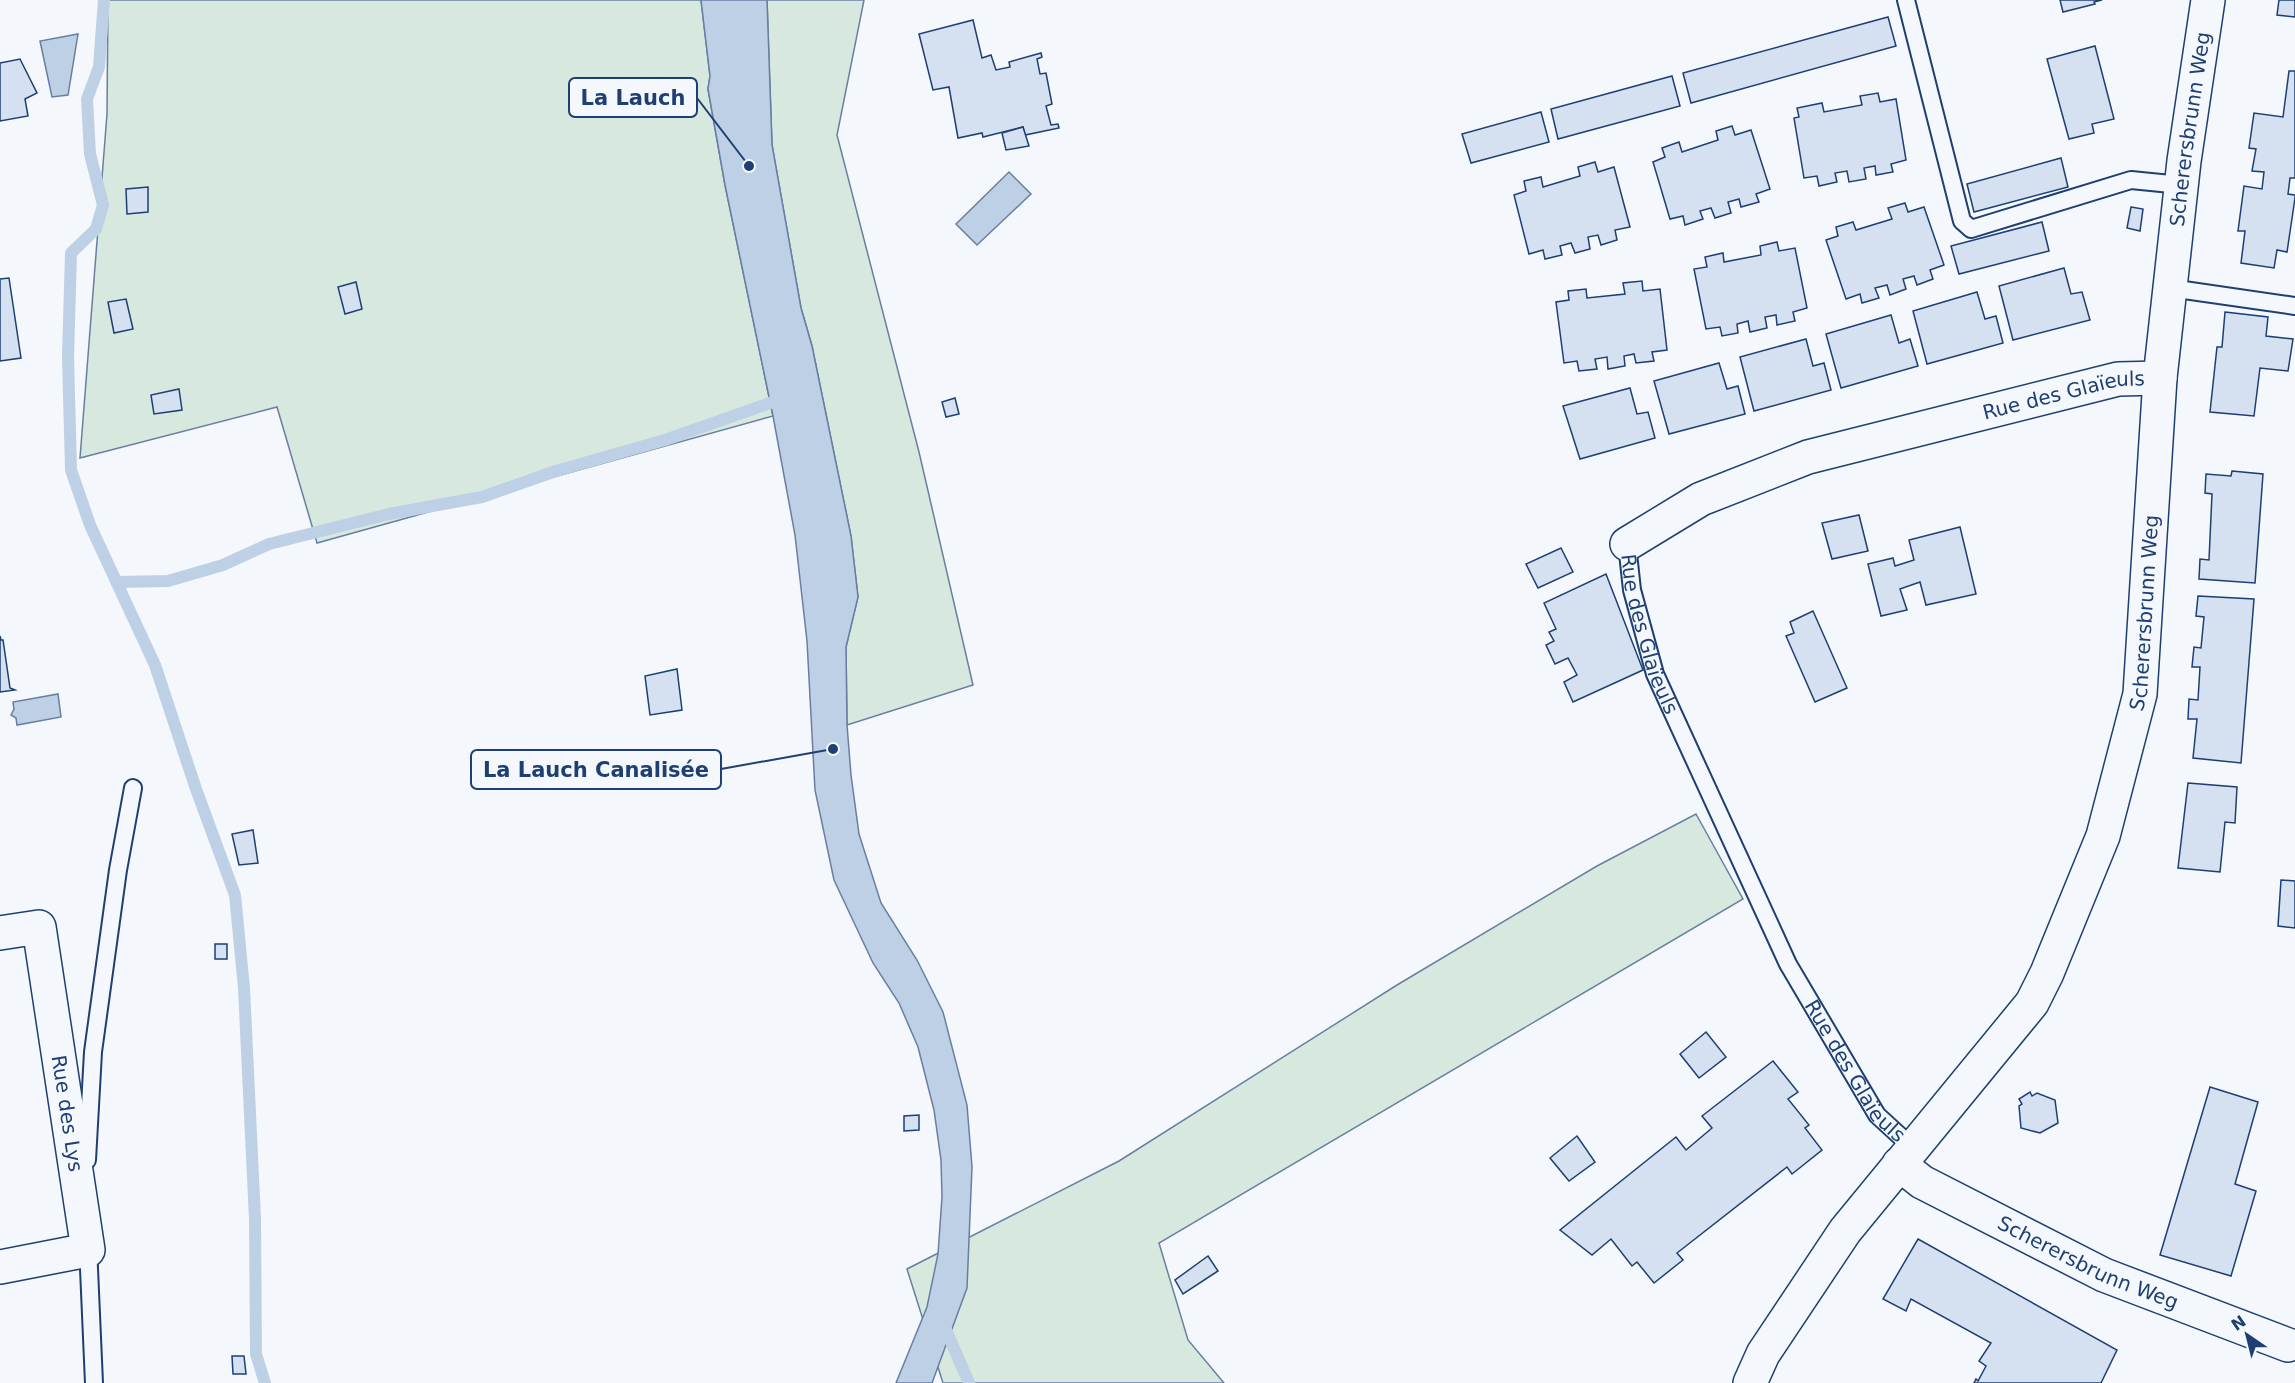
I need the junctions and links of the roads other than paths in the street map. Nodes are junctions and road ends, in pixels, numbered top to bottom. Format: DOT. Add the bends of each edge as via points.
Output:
graph roads {
  1 [pos="1906,0"];
  2 [pos="2208,0"];
  3 [pos="2181,185"];
  4 [pos="2170,288"];
  5 [pos="2295,306"];
  6 [pos="2160,378"];
  7 [pos="1627,544"];
  8 [pos="133,788"];
  9 [pos="0,933"];
  10 [pos="1906,1156"];
  11 [pos="0,1267"];
  12 [pos="2288,1345"];
  13 [pos="94,1383"];
  14 [pos="1750,1383"];
  1 -- 3 [label="lane" via="1962,221 1971,229 2131,180"];
  2 -- 3 [label="street, Scherersbrunn Weg"];
  3 -- 4 [label="street, Scherersbrunn Weg"];
  4 -- 5 [label="lane"];
  4 -- 6 [label="street, Scherersbrunn Weg"];
  6 -- 7 [label="street, Rue des Glaïeuls" via="2118,379 1808,457 1701,499"];
  6 -- 10 [label="street, Scherersbrunn Weg" via="2140,693 2103,836 2032,1002"];
  7 -- 10 [label="lane, Rue des Glaïeuls" via="1632,590 1655,674 1788,964 1877,1115"];
  8 -- 13 [label="lane" via="93,1052 86,1180"];
  9 -- 11 [label="street, Rue des Lys" via="39,927 88,1250"];
  10 -- 12 [label="street, Scherersbrunn Weg" via="1922,1182 2103,1275"];
  10 -- 14 [label="street, Scherersbrunn Weg" via="1845,1231 1763,1354"];
}
